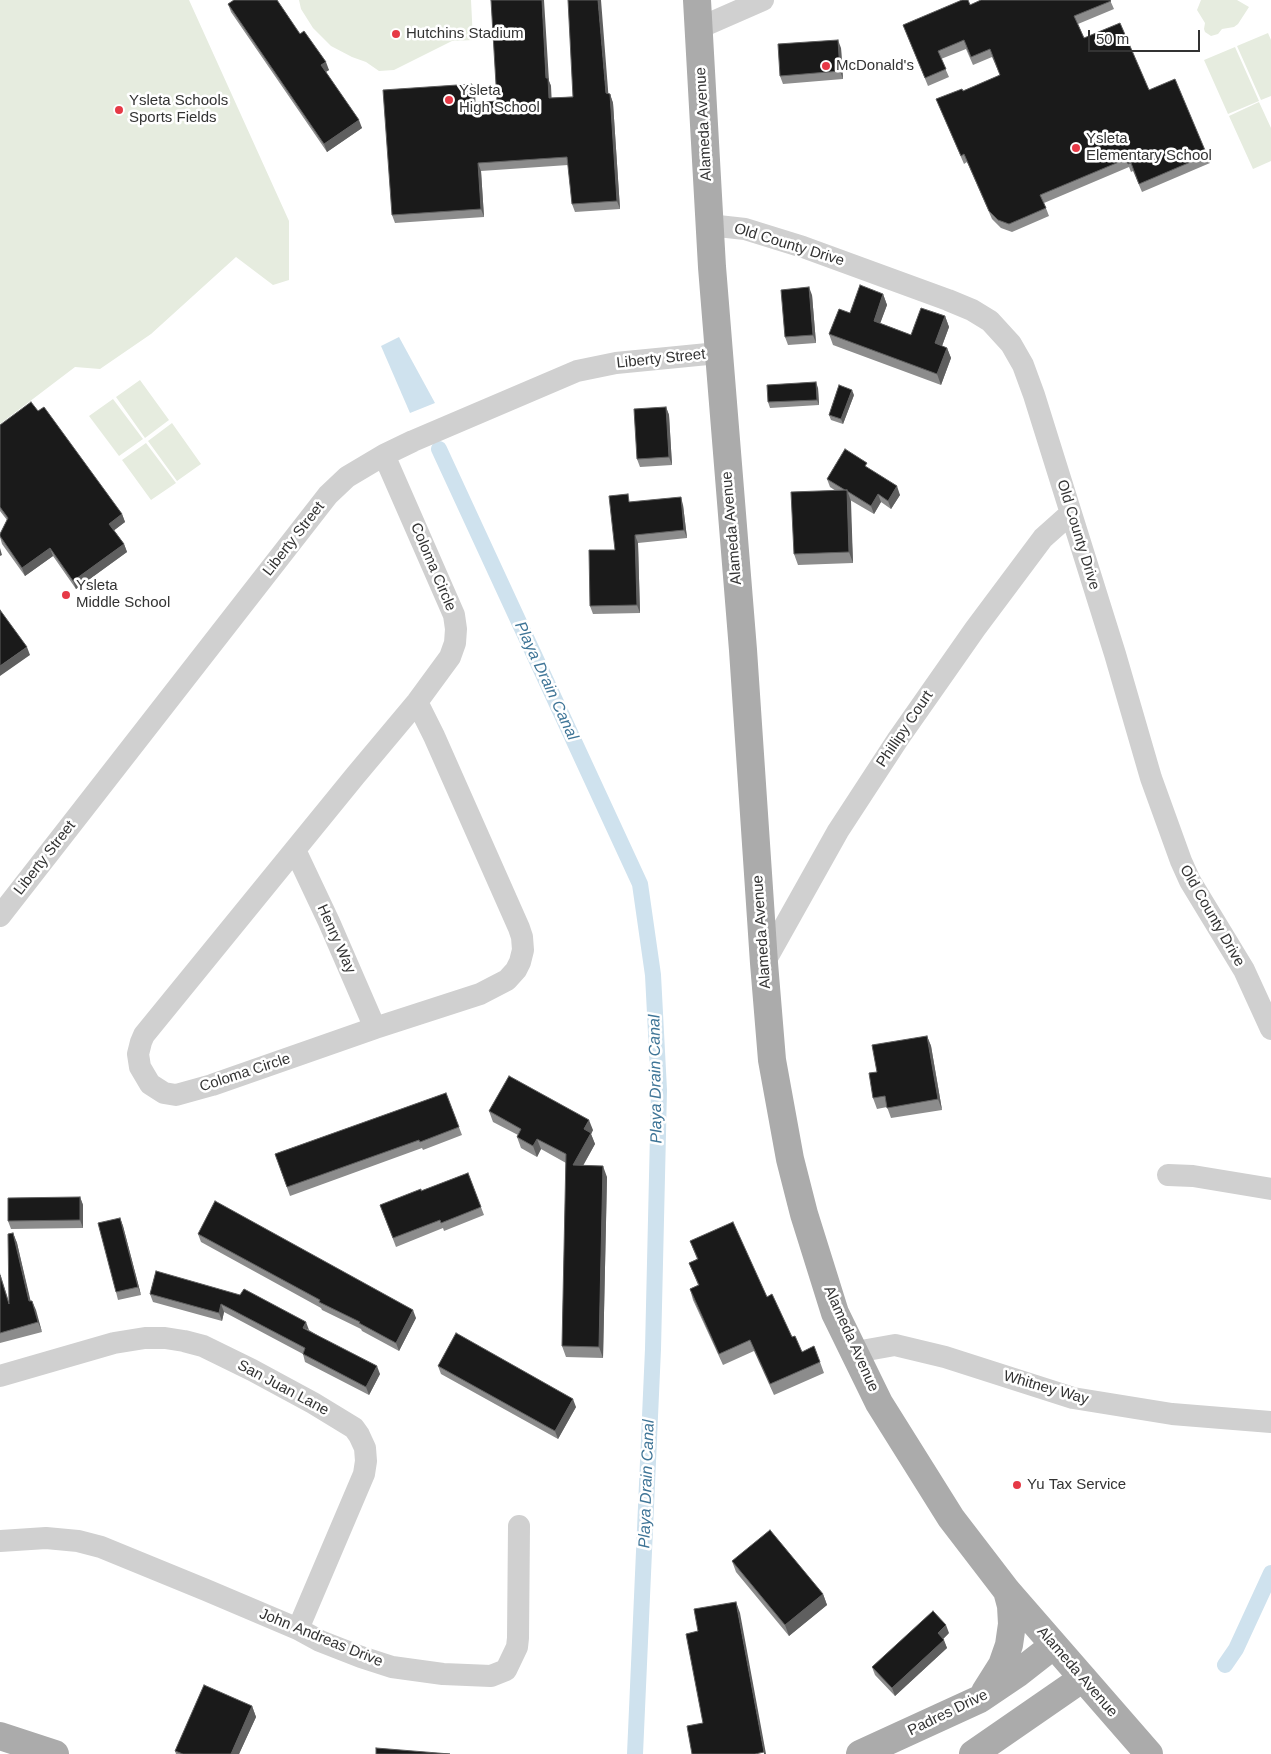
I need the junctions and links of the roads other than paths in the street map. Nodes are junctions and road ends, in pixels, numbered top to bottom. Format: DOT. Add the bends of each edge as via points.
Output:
graph roads {
  1 [pos="697,0"];
  2 [pos="763,0"];
  3 [pos="699,28"];
  4 [pos="709,225"];
  5 [pos="718,353"];
  6 [pos="384,455"];
  7 [pos="1071,513"];
  8 [pos="417,702"];
  9 [pos="295,850"];
  10 [pos="0,916"];
  11 [pos="764,963"];
  12 [pos="375,1028"];
  13 [pos="1271,1029"];
  14 [pos="1168,1175"];
  15 [pos="1271,1189"];
  16 [pos="856,1355"];
  17 [pos="0,1376"];
  18 [pos="1271,1422"];
  19 [pos="519,1526"];
  20 [pos="0,1541"];
  21 [pos="1007,1591"];
  22 [pos="298,1629"];
  23 [pos="1054,1645"];
  24 [pos="1083,1678"];
  25 [pos="980,1699"];
  26 [pos="0,1736"];
  27 [pos="55,1754"];
  28 [pos="860,1754"];
  29 [pos="973,1754"];
  30 [pos="1149,1754"];
  1 -- 3 [label="main road, Alameda Avenue"];
  2 -- 3 [label="street"];
  3 -- 4 [label="main road, Alameda Avenue"];
  4 -- 5 [label="main road, Alameda Avenue"];
  4 -- 7 [label="street, Old County Drive" via="746,229 803,247 948,300 990,321 1011,344 1023,365"];
  5 -- 6 [label="street, Liberty Street" via="616,363 577,371"];
  5 -- 11 [label="main road, Alameda Avenue" via="743,650"];
  6 -- 8 [label="street, Coloma Circle" via="454,615 456,629 450,657"];
  6 -- 10 [label="street, Liberty Street" via="347,477 328,495"];
  7 -- 11 [label="street, Phillipy Court" via="1043,538 898,739 838,830"];
  7 -- 13 [label="street, Old County Drive" via="1151,778 1181,862 1244,970"];
  8 -- 9 [label="street, Coloma Circle"];
  8 -- 12 [label="street, Coloma Circle" via="519,928 523,950 516,970 500,985"];
  9 -- 12 [label="street, Henry Way"];
  9 -- 12 [label="street, Coloma Circle" via="144,1035 138,1054 140,1067 150,1084 164,1093 180,1094"];
  11 -- 16 [label="main road, Alameda Avenue" via="772,1060 790,1159 835,1313"];
  14 -- 15 [label="street"];
  16 -- 18 [label="street, Whitney Way" via="895,1345 945,1357 1072,1398 1172,1414"];
  16 -- 21 [label="main road, Alameda Avenue" via="879,1403 951,1518"];
  17 -- 22 [label="street, San Juan Lane" via="114,1343 145,1338 174,1339 203,1346 252,1370 354,1428 365,1448 364,1474"];
  19 -- 22 [label="street, John Andreas Drive" via="517,1647 509,1666 500,1674 443,1674 392,1667 328,1644"];
  20 -- 22 [label="street, John Andreas Drive" via="46,1538 100,1547"];
  21 -- 23 [label="main road, Alameda Avenue"];
  21 -- 25 [label="main road" via="1012,1624 1009,1645 1002,1665"];
  23 -- 24 [label="main road, Alameda Avenue"];
  23 -- 25 [label="main road, Padres Drive"];
  24 -- 29 [label="main road"];
  24 -- 30 [label="main road, Alameda Avenue"];
  25 -- 28 [label="main road, Padres Drive"];
  26 -- 27 [label="main road"];
}
